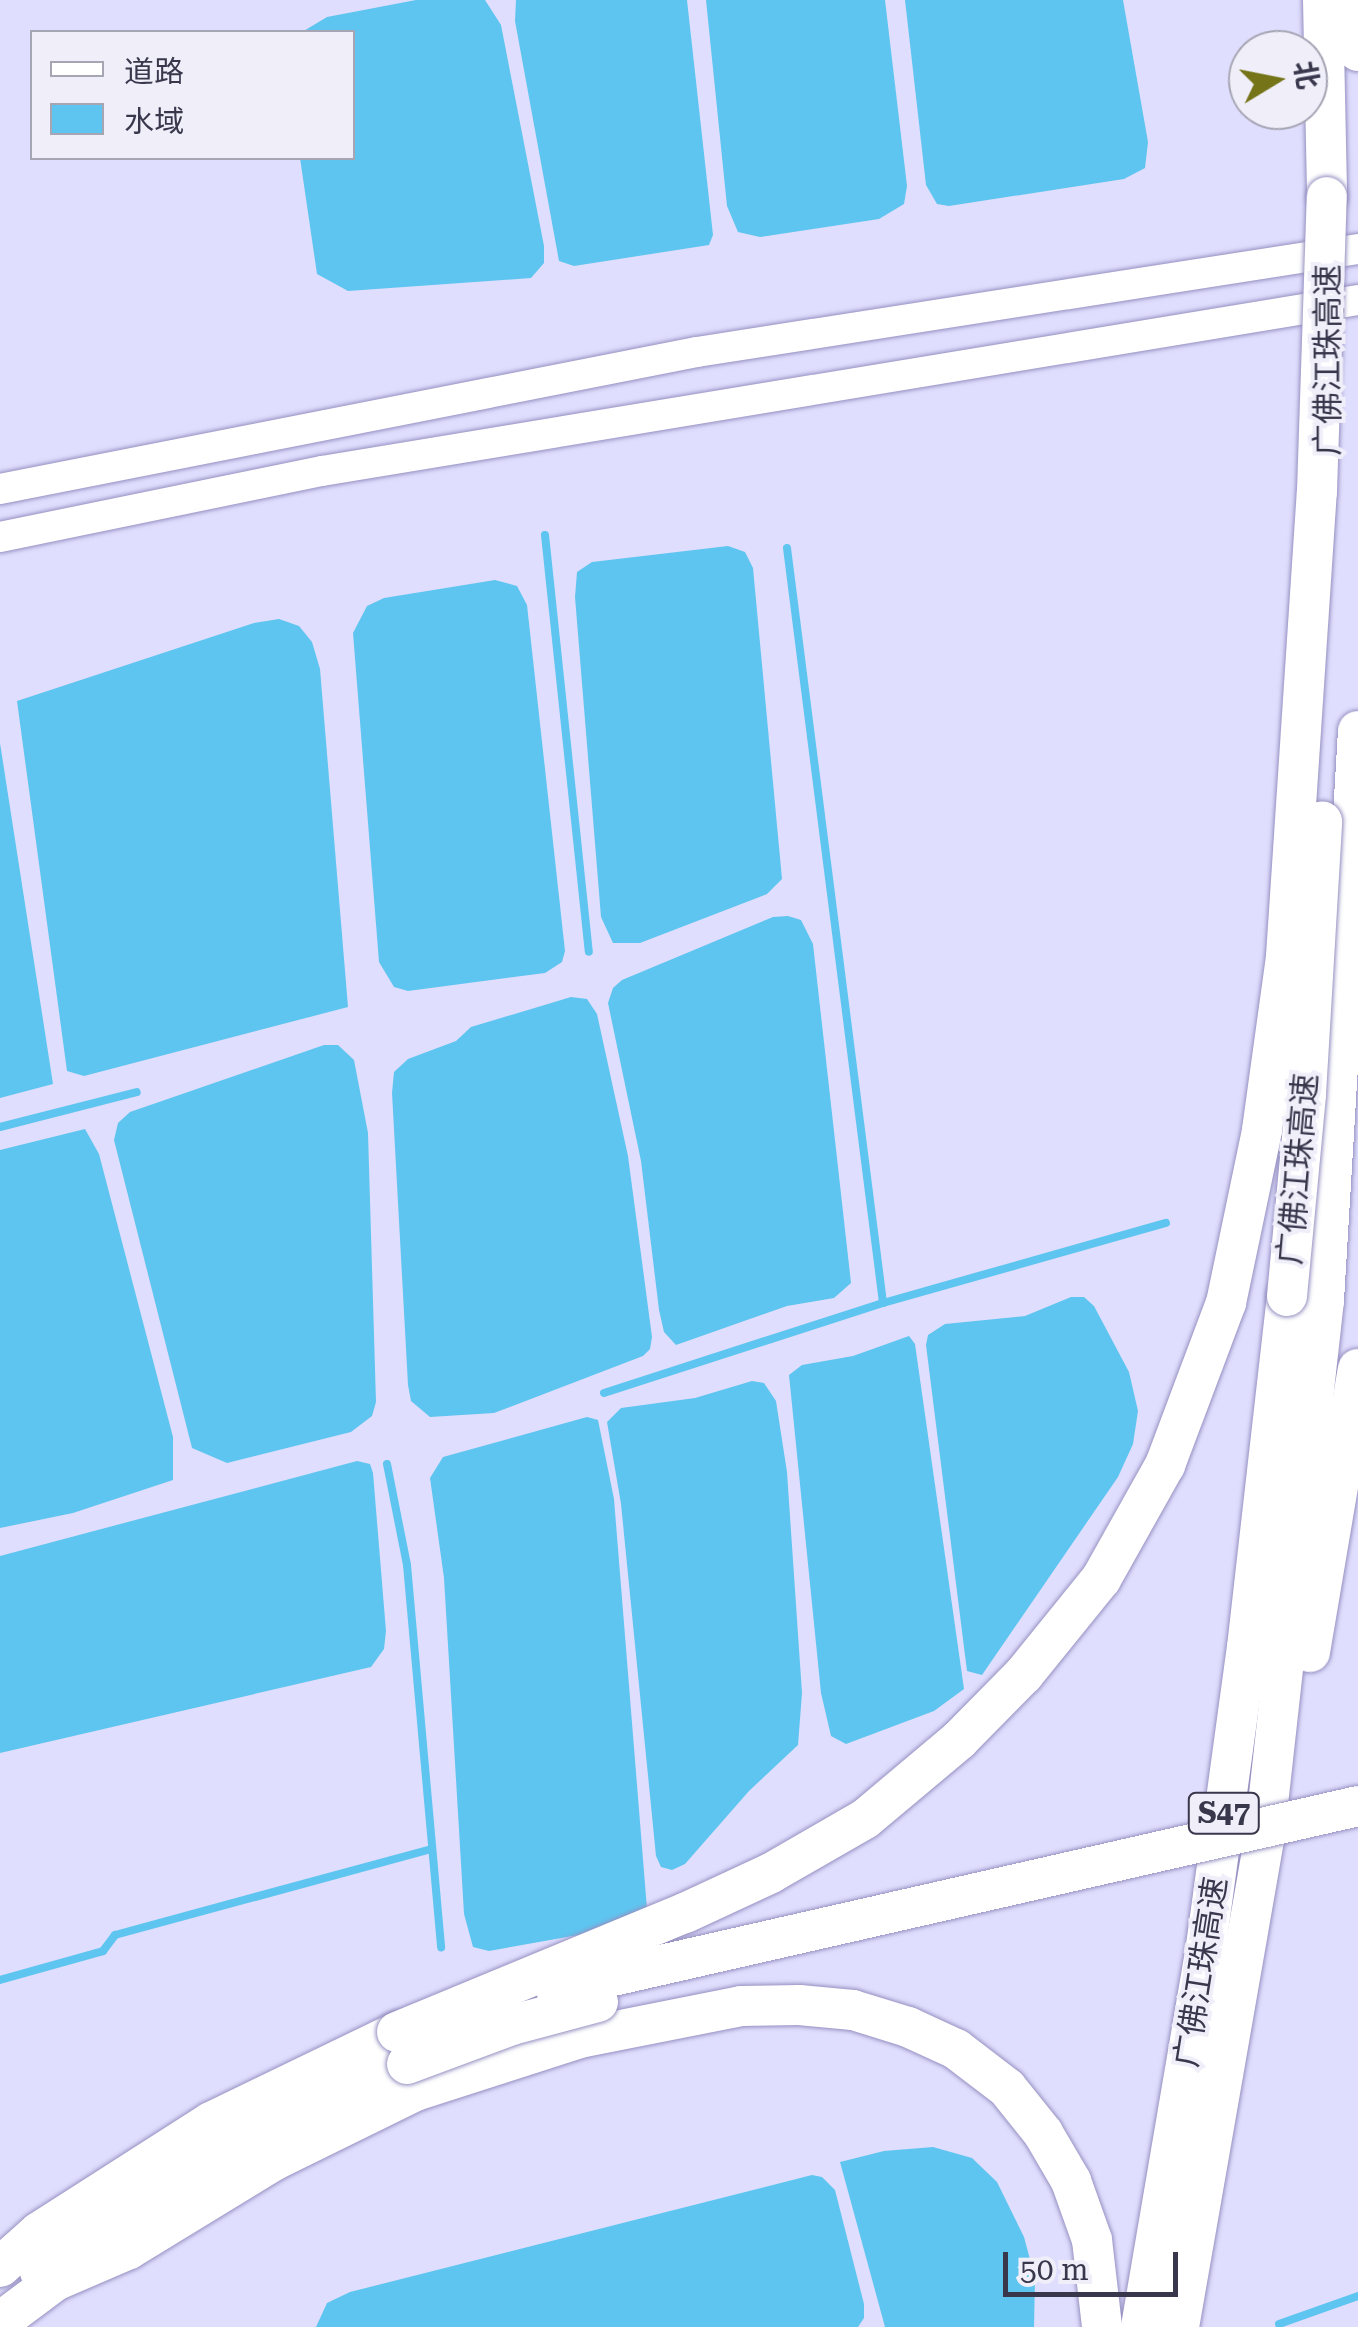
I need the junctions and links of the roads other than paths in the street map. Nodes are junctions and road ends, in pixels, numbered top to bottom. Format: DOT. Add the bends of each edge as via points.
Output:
graph roads {
  1 [pos="1322,0"];
  2 [pos="1356,0"];
  3 [pos="1358,50"];
  4 [pos="1327,197"];
  5 [pos="1358,249"];
  6 [pos="1358,300"];
  7 [pos="0,488"];
  8 [pos="0,537"];
  9 [pos="1358,732"];
  10 [pos="1305,1298"];
  11 [pos="1358,1370"];
  12 [pos="1358,1806"];
  13 [pos="1358,1833"];
  14 [pos="1264,1840"];
  15 [pos="406,2062"];
  16 [pos="0,2267"];
  17 [pos="0,2308"];
  18 [pos="0,2322"];
  19 [pos="1102,2327"];
  20 [pos="1141,2327"];
  21 [pos="1180,2327"];
  1 -- 4 [label="highway, 广佛江珠高速 / S47"];
  2 -- 3 [label="highway"];
  4 -- 10 [label="highway, 广佛江珠高速 / S47, bridge" via="1330,558"];
  4 -- 15 [label="highway, bridge" via="1318,491 1286,956 1262,1130 1226,1302 1165,1465 1100,1580 1024,1674 959,1740 864,1819"];
  5 -- 7 [label="main road" via="697,352"];
  6 -- 8 [label="main road" via="322,471"];
  9 -- 10 [label="highway, 广佛江珠高速 / S47"];
  10 -- 14 [label="highway, 广佛江珠高速 / S47"];
  10 -- 20 [label="highway, 广佛江珠高速 / S47"];
  11 -- 14 [label="highway" via="1304,1684"];
  12 -- 15 [label="highway, bridge" via="674,1959"];
  13 -- 15 [label="highway, bridge" via="636,1992"];
  14 -- 21 [label="highway, 广佛江珠高速 / S47"];
  15 -- 16 [label="highway" via="212,2122 40,2232"];
  15 -- 17 [label="highway" via="254,2130 142,2195"];
  15 -- 18 [label="highway" via="275,2160 130,2248 55,2281"];
  15 -- 19 [label="highway" via="580,2038 741,2006 853,2010 908,2026 956,2049 1007,2088 1043,2133 1071,2181 1092,2240"];
}
